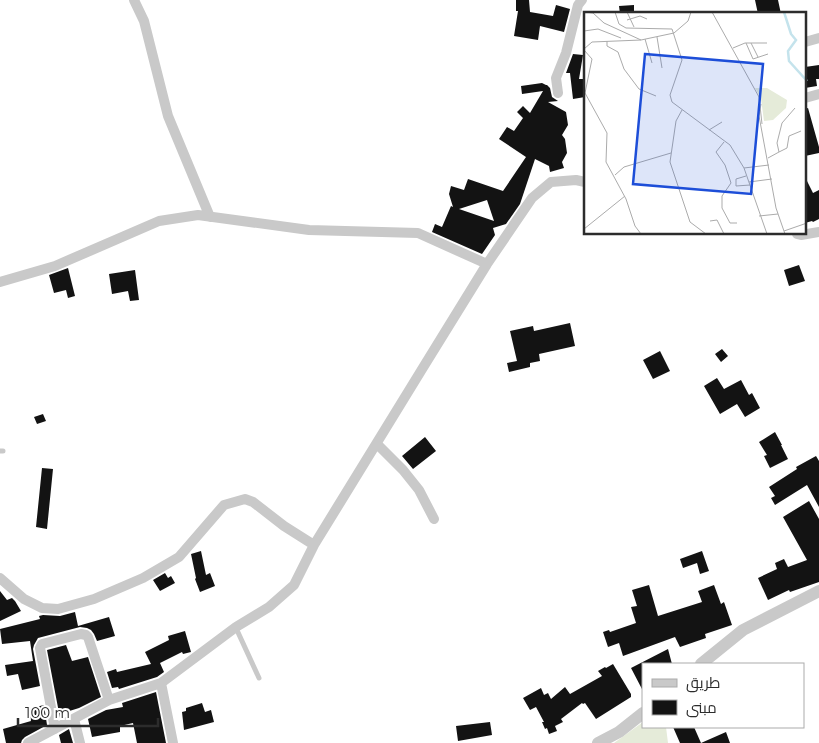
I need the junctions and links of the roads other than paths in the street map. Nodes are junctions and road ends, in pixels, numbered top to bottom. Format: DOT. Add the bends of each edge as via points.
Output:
graph roads {
  1 [pos="134,0"];
  2 [pos="582,0"];
  3 [pos="819,38"];
  4 [pos="806,42"];
  5 [pos="558,93"];
  6 [pos="819,94"];
  7 [pos="806,98"];
  8 [pos="584,182"];
  9 [pos="210,217"];
  10 [pos="819,232"];
  11 [pos="806,234"];
  12 [pos="487,264"];
  13 [pos="0,282"];
  14 [pos="377,444"];
  15 [pos="434,519"];
  16 [pos="314,546"];
  17 [pos="0,578"];
  18 [pos="819,591"];
  19 [pos="236,627"];
  20 [pos="703,663"];
  21 [pos="259,678"];
  22 [pos="161,683"];
  23 [pos="109,700"];
  24 [pos="642,714"];
  25 [pos="74,719"];
  26 [pos="55,729"];
  27 [pos="28,743"];
  28 [pos="80,743"];
  29 [pos="173,743"];
  30 [pos="598,743"];
  1 -- 9 [label="street" via="144,21 168,116"];
  2 -- 5 [label="street" via="556,78"];
  3 -- 4 [label="street"];
  6 -- 7 [label="street"];
  8 -- 12 [label="street" via="551,182 532,198"];
  9 -- 12 [label="street" via="309,230 418,233"];
  9 -- 13 [label="street" via="198,215 159,221 55,266"];
  10 -- 11 [label="street"];
  12 -- 14 [label="street"];
  14 -- 15 [label="street" via="404,470"];
  14 -- 16 [label="street"];
  16 -- 17 [label="street" via="245,499 224,505 179,557 143,578 86,602 58,609 42,608 24,599"];
  16 -- 19 [label="street" via="294,585 269,607"];
  18 -- 20 [label="street" via="743,630"];
  19 -- 21 [label="lane"];
  19 -- 22 [label="street"];
  22 -- 23 [label="street"];
  22 -- 29 [label="street"];
  23 -- 25 [label="street"];
  23 -- 26 [label="street" via="88,637 81,634 42,644 40,648"];
  24 -- 30 [label="street"];
  25 -- 26 [label="street"];
  25 -- 28 [label="street"];
  26 -- 27 [label="street"];
}
